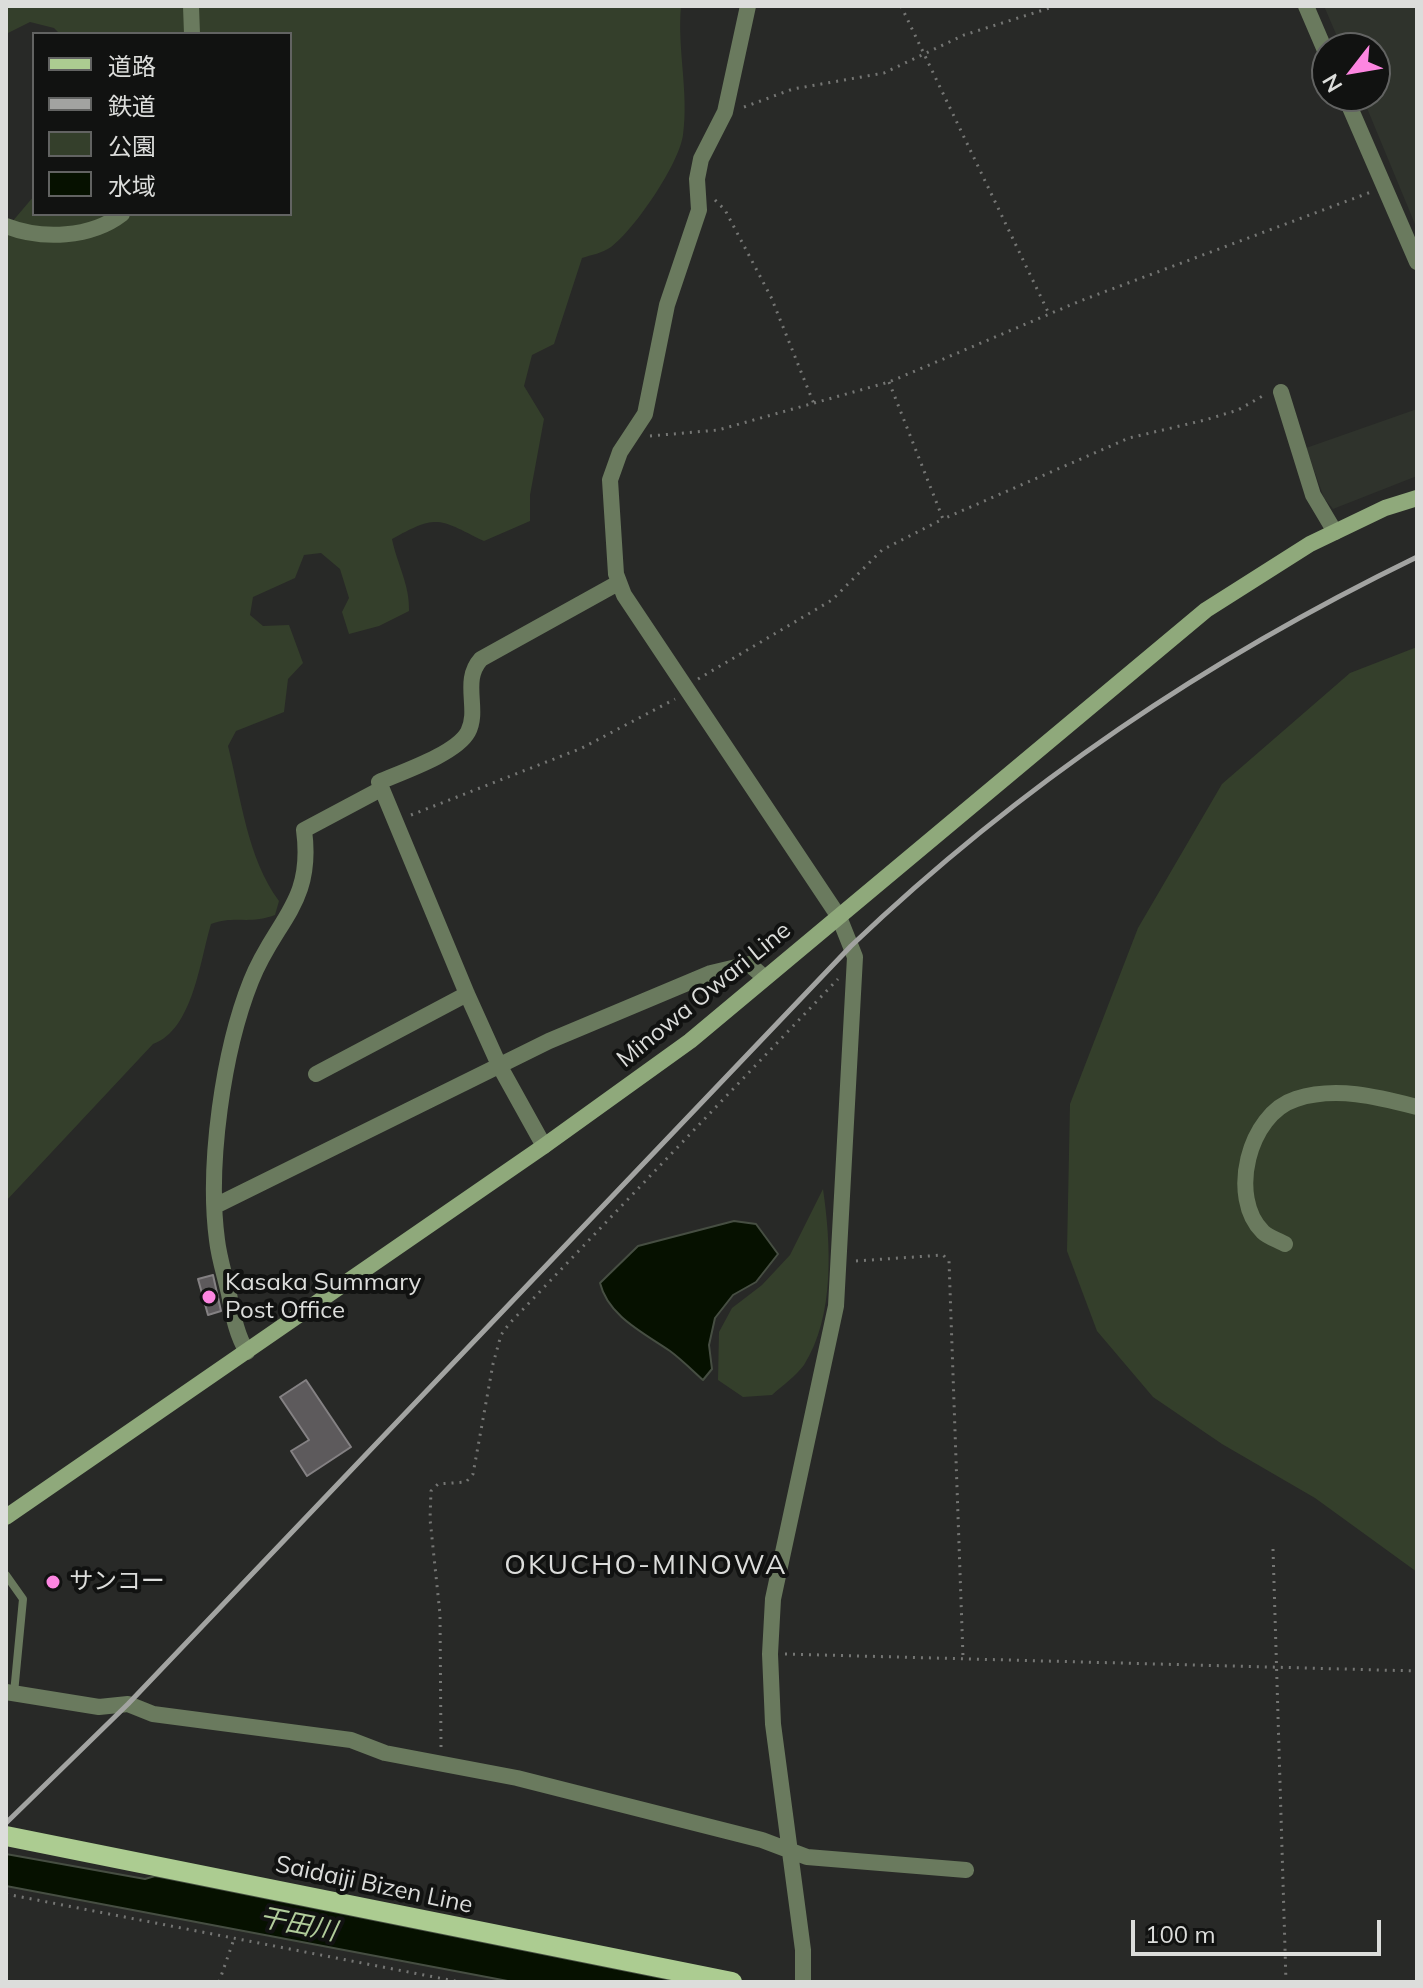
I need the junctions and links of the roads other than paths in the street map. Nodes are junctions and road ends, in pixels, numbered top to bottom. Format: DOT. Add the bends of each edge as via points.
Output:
graph roads {
  1 [pos="191,6"];
  2 [pos="748,6"];
  3 [pos="1306,6"];
  4 [pos="192,32"];
  5 [pos="1317,32"];
  6 [pos="1352,112"];
  7 [pos="118,216"];
  8 [pos="6,226"];
  9 [pos="1417,262"];
  10 [pos="1281,392"];
  11 [pos="1417,498"];
  12 [pos="1335,532"];
  13 [pos="618,583"];
  14 [pos="381,789"];
  15 [pos="839,917"];
  16 [pos="765,978"];
  17 [pos="467,994"];
  18 [pos="499,1065"];
  19 [pos="316,1074"];
  20 [pos="1417,1107"];
  21 [pos="544,1146"];
  22 [pos="215,1206"];
  23 [pos="1285,1244"];
  24 [pos="247,1352"];
  25 [pos="6,1517"];
  26 [pos="6,1575"];
  27 [pos="10,1693"];
  28 [pos="6,1836"];
  29 [pos="791,1851"];
  30 [pos="966,1870"];
  31 [pos="732,1982"];
  32 [pos="803,1982"];
  1 -- 4 [label="street"];
  2 -- 13 [label="street" via="725,112 701,159 699,210 667,305 645,414 620,452 610,480"];
  3 -- 5 [label="street"];
  6 -- 9 [label="street"];
  7 -- 8 [label="street" via="91,230 54,235"];
  10 -- 12 [label="street" via="1313,495"];
  11 -- 12 [label="main road, Minowa Owari Line"];
  12 -- 15 [label="main road, Minowa Owari Line" via="1206,610"];
  13 -- 14 [label="street" via="481,659 470,680 469,730 460,742 379,782"];
  13 -- 15 [label="street"];
  14 -- 17 [label="street"];
  14 -- 22 [label="street" via="304,830 304,883 249,984 226,1075"];
  15 -- 16 [label="main road, Minowa Owari Line"];
  15 -- 29 [label="street" via="855,957 841,1259 824,1371 773,1599 770,1654 773,1724"];
  16 -- 18 [label="street" via="749,964 711,973"];
  16 -- 21 [label="main road, Minowa Owari Line" via="690,1041"];
  17 -- 18 [label="street"];
  17 -- 19 [label="street"];
  18 -- 21 [label="street"];
  18 -- 22 [label="street"];
  20 -- 23 [label="street" via="1366,1094 1317,1094 1271,1111 1250,1144 1250,1213 1264,1234"];
  21 -- 24 [label="main road, Minowa Owari Line"];
  22 -- 24 [label="street" via="217,1242"];
  24 -- 25 [label="main road, Minowa Owari Line"];
  26 -- 27 [label="lane" via="23,1599"];
  27 -- 29 [label="street" via="99,1707 128,1704 153,1714 351,1740 385,1753 517,1778"];
  28 -- 31 [label="main road, Saidaiji Bizen Line"];
  29 -- 30 [label="street" via="807,1857"];
  29 -- 32 [label="street"];
}
